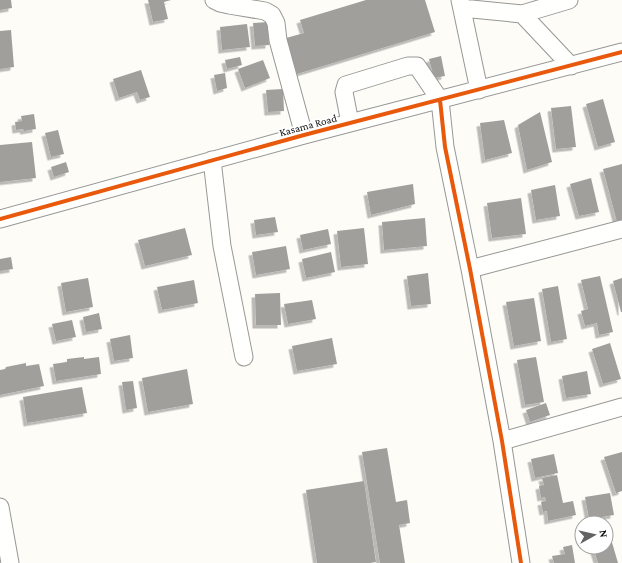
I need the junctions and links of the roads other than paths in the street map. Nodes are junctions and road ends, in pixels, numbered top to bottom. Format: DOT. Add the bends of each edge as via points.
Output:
graph roads {
  1 [pos="214,0"];
  2 [pos="569,0"];
  3 [pos="461,4"];
  4 [pos="522,14"];
  5 [pos="622,52"];
  6 [pos="571,66"];
  7 [pos="479,90"];
  8 [pos="440,100"];
  9 [pos="350,123"];
  10 [pos="304,135"];
  11 [pos="212,160"];
  12 [pos="0,219"];
  13 [pos="622,229"];
  14 [pos="470,269"];
  15 [pos="244,357"];
  16 [pos="622,408"];
  17 [pos="502,441"];
  18 [pos="0,507"];
  19 [pos="10,563"];
  20 [pos="521,563"];
  1 -- 10 [label="street" via="265,11 272,15"];
  2 -- 4 [label="street"];
  3 -- 4 [label="street"];
  3 -- 7 [label="street"];
  4 -- 6 [label="street"];
  5 -- 6 [label="street, Kasama Road"];
  6 -- 7 [label="street, Kasama Road"];
  7 -- 8 [label="street, Kasama Road"];
  8 -- 9 [label="street, Kasama Road"];
  8 -- 9 [label="street" via="417,66 408,66 346,85 344,92"];
  8 -- 14 [label="street" via="445,147"];
  9 -- 10 [label="street, Kasama Road"];
  10 -- 11 [label="street, Kasama Road"];
  11 -- 12 [label="street, Kasama Road"];
  11 -- 15 [label="street" via="222,246"];
  13 -- 14 [label="street"];
  14 -- 17 [label="street"];
  16 -- 17 [label="street"];
  17 -- 20 [label="street"];
  18 -- 19 [label="street"];
}
